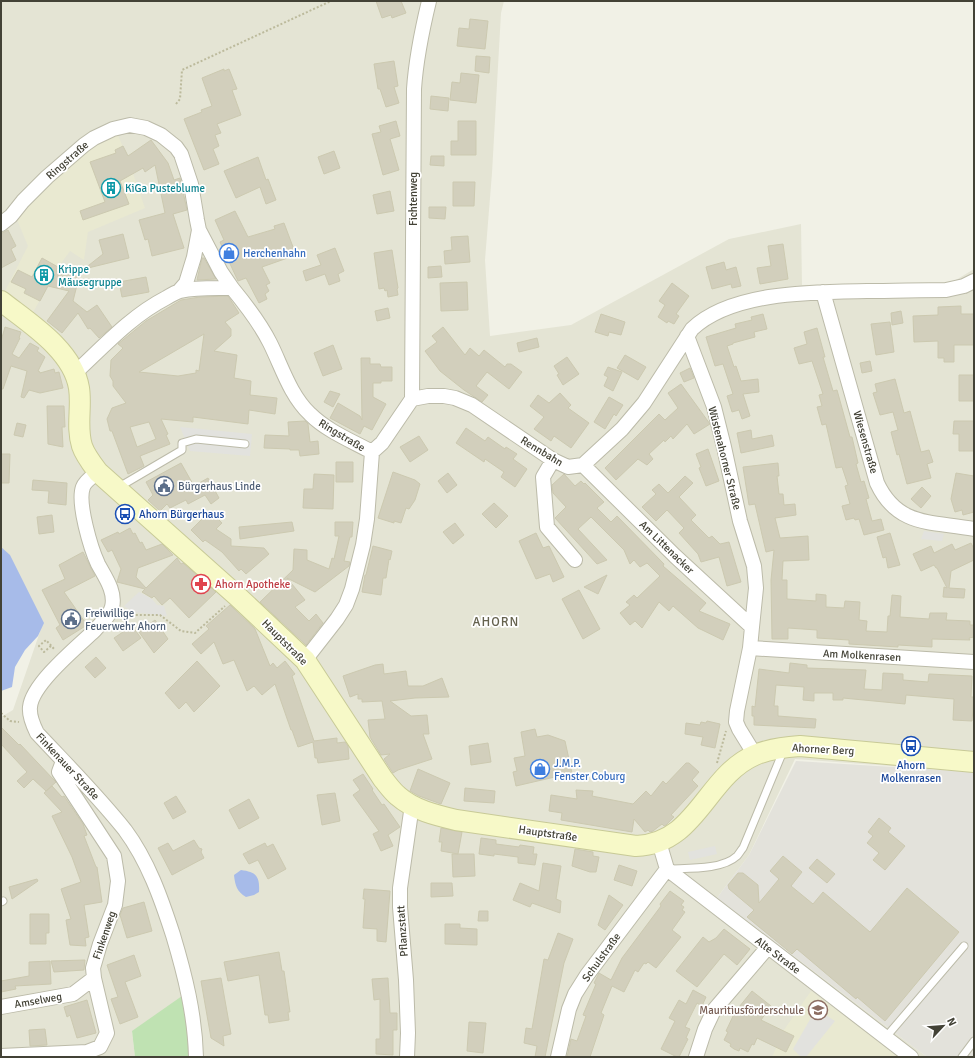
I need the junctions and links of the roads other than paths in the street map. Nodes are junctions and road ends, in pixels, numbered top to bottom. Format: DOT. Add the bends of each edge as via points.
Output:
graph roads {
  1 [pos="429,1"];
  2 [pos="1,224"];
  3 [pos="199,230"];
  4 [pos="974,281"];
  5 [pos="232,288"];
  6 [pos="179,291"];
  7 [pos="823,292"];
  8 [pos="1,301"];
  9 [pos="686,336"];
  10 [pos="75,374"];
  11 [pos="412,399"];
  12 [pos="245,444"];
  13 [pos="372,452"];
  14 [pos="553,460"];
  15 [pos="583,465"];
  16 [pos="98,472"];
  17 [pos="117,488"];
  18 [pos="974,529"];
  19 [pos="575,560"];
  20 [pos="752,627"];
  21 [pos="750,648"];
  22 [pos="305,660"];
  23 [pos="974,662"];
  24 [pos="785,747"];
  25 [pos="755,755"];
  26 [pos="63,761"];
  27 [pos="974,762"];
  28 [pos="412,805"];
  29 [pos="659,842"];
  30 [pos="667,869"];
  31 [pos="964,946"];
  32 [pos="768,947"];
  33 [pos="94,978"];
  34 [pos="1,1007"];
  35 [pos="886,1037"];
  36 [pos="974,1041"];
  37 [pos="1,1056"];
  38 [pos="196,1057"];
  39 [pos="408,1057"];
  40 [pos="558,1057"];
  41 [pos="696,1057"];
  42 [pos="911,1057"];
  43 [pos="962,1057"];
  1 -- 11 [label="street, Fichtenweg" via="421,33 414,88"];
  2 -- 3 [label="street, Ringstraße" via="47,177 84,145 113,129 130,125 146,128 161,135 181,154 192,184"];
  3 -- 5 [label="street, Ringstraße"];
  3 -- 6 [label="street, Ringstraße" via="186,283"];
  4 -- 7 [label="street" via="946,290"];
  5 -- 6 [label="street"];
  5 -- 13 [label="street, Ringstraße" via="265,335 293,392 309,413 321,423"];
  6 -- 10 [label="street" via="137,316"];
  7 -- 9 [label="street" via="782,295 741,303 701,320"];
  7 -- 18 [label="street, Wiesenstraße" via="881,491 901,514 918,521"];
  8 -- 10 [label="street, Hauptstraße" via="57,348"];
  9 -- 15 [label="street" via="644,403 622,429"];
  9 -- 20 [label="street, Wüstenahorner Straße" via="714,407 740,521 754,566 756,588"];
  10 -- 16 [label="street, Hauptstraße" via="79,386 79,432 82,446"];
  11 -- 13 [label="street" via="382,443"];
  11 -- 14 [label="street, Rennbahn" via="444,396 472,405"];
  12 -- 17 [label="lane" via="196,439 182,443 182,450"];
  13 -- 22 [label="street, Ringstraße" via="367,518 352,589 346,605"];
  14 -- 15 [label="street, Rennbahn" via="568,467"];
  14 -- 19 [label="street" via="542,477 547,527"];
  15 -- 20 [label="street, Am Littenacker" via="675,556"];
  16 -- 17 [label="street, Hauptstraße"];
  16 -- 26 [label="street, Finkenauer Straße" via="83,487 83,513 86,530 110,586 113,598 111,610 42,682 30,707 32,725"];
  17 -- 22 [label="street, Hauptstraße"];
  20 -- 21 [label="street, Wüstenahorner Straße"];
  21 -- 23 [label="street, Am Molkenrasen"];
  21 -- 25 [label="street, Wüstenahorner Straße" via="736,711 736,722"];
  22 -- 28 [label="street, Hauptstraße" via="383,779 398,796"];
  24 -- 25 [label="street, Ahorner Berg"];
  24 -- 27 [label="street, Ahorner Berg" via="800,746"];
  24 -- 30 [label="lane" via="743,848 737,856 717,866"];
  25 -- 29 [label="street, Ahorner Berg" via="723,780 686,824"];
  26 -- 33 [label="street, Finkenweg" via="59,772 114,856 118,881 114,905 93,968"];
  26 -- 38 [label="street, Finkenauer Straße" via="125,831 148,867 164,905 182,963 191,1007"];
  28 -- 29 [label="street, Hauptstraße" via="434,815 464,821 636,846"];
  28 -- 39 [label="street, Pflanzstatt" via="400,888"];
  29 -- 30 [label="street"];
  30 -- 32 [label="street, Alte Straße"];
  30 -- 40 [label="street, Schulstraße" via="586,975 569,1009"];
  31 -- 35 [label="lane"];
  32 -- 35 [label="street, Alte Straße"];
  32 -- 41 [label="street" via="714,1010"];
  33 -- 34 [label="street, Amselweg" via="73,994"];
  33 -- 37 [label="street, Finkenweg" via="107,1033 100,1047 87,1052"];
  35 -- 42 [label="street, Alte Straße"];
  36 -- 43 [label="lane"];
}
